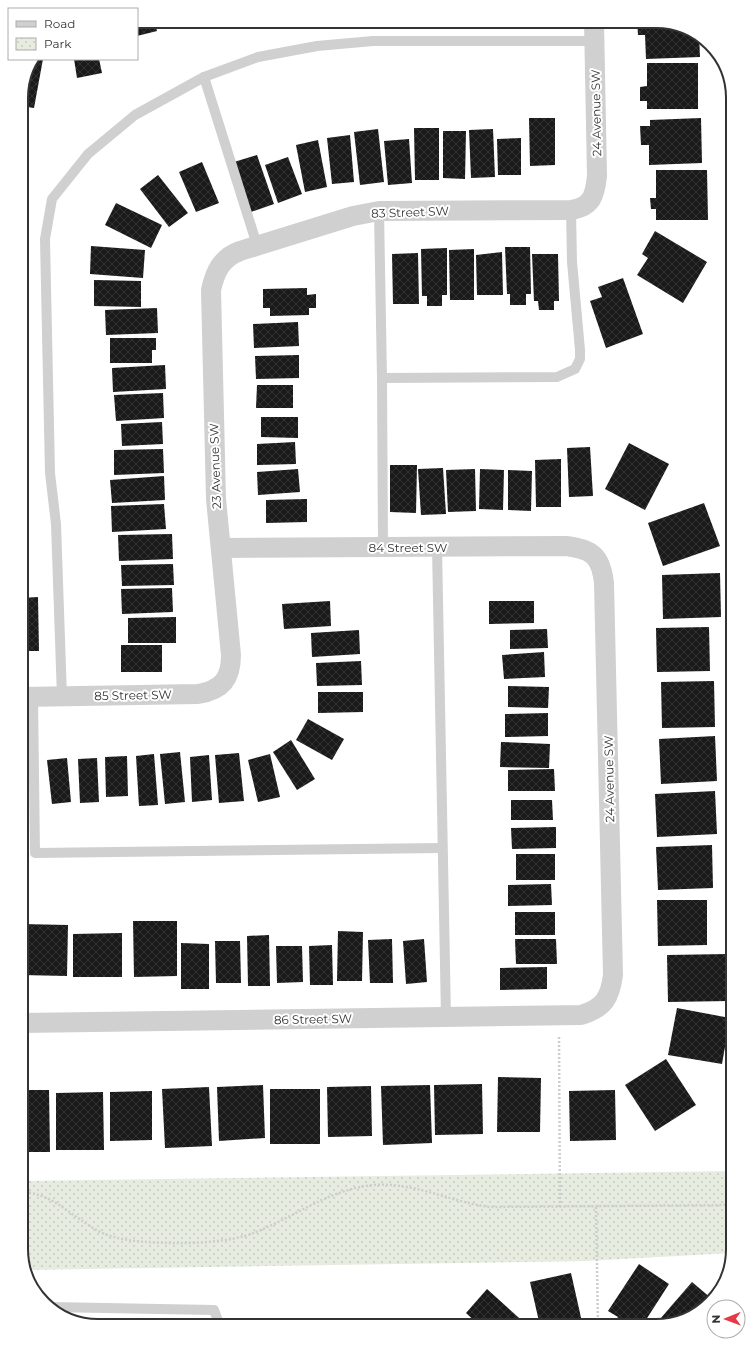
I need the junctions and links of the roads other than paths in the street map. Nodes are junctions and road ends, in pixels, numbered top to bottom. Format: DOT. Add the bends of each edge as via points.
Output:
graph roads {
  1 [pos="594,28"];
  2 [pos="594,42"];
  3 [pos="204,77"];
  4 [pos="579,206"];
  5 [pos="379,211"];
  6 [pos="257,245"];
  7 [pos="218,267"];
  8 [pos="382,378"];
  9 [pos="383,547"];
  10 [pos="437,547"];
  11 [pos="221,548"];
  12 [pos="593,554"];
  13 [pos="231,666"];
  14 [pos="28,697"];
  15 [pos="62,697"];
  16 [pos="28,716"];
  17 [pos="442,848"];
  18 [pos="603,1003"];
  19 [pos="446,1016"];
  20 [pos="28,1023"];
  21 [pos="59,1307"];
  22 [pos="217,1319"];
  1 -- 2 [label="street, 24 Avenue SW"];
  2 -- 3 [label="lane" via="359,42 317,46 258,57"];
  2 -- 4 [label="street, 24 Avenue SW" via="597,176 593,197"];
  3 -- 6 [label="lane"];
  3 -- 15 [label="lane" via="135,115 88,154 52,199 45,239 50,473 56,524"];
  4 -- 5 [label="street, 83 Street SW"];
  4 -- 8 [label="lane" via="572,262 580,350 580,359 575,369 558,377"];
  5 -- 6 [label="street, 83 Street SW" via="353,216"];
  5 -- 8 [label="lane"];
  6 -- 7 [label="street, 83 Street SW" via="232,254"];
  7 -- 11 [label="street, 23 Avenue SW" via="211,290 214,472"];
  8 -- 9 [label="lane"];
  9 -- 10 [label="street, 84 Street SW"];
  9 -- 11 [label="street, 84 Street SW"];
  10 -- 12 [label="street, 84 Street SW" via="566,546 585,549"];
  10 -- 17 [label="lane"];
  11 -- 13 [label="street, 23 Avenue SW"];
  12 -- 18 [label="street, 24 Avenue SW" via="603,571 604,583 613,967 612,987"];
  13 -- 15 [label="street, 85 Street SW" via="221,685 212,692"];
  14 -- 15 [label="street, 85 Street SW"];
  16 -- 17 [label="lane" via="35,853"];
  17 -- 19 [label="lane"];
  18 -- 19 [label="street, 86 Street SW" via="592,1012 581,1015"];
  19 -- 20 [label="street, 86 Street SW"];
  21 -- 22 [label="lane" via="214,1310"];
}
